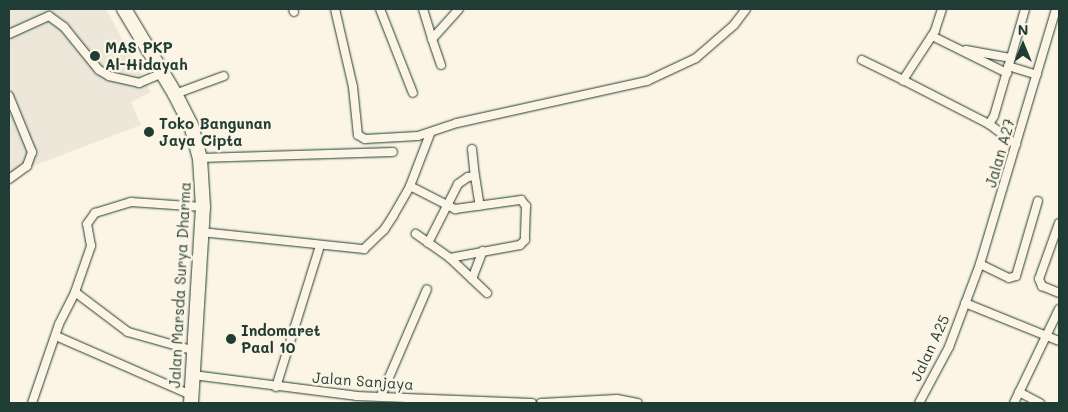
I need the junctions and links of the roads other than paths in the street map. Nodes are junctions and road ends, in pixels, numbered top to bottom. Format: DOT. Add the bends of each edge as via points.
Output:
graph roads {
  1 [pos="124,9"];
  2 [pos="335,9"];
  3 [pos="380,9"];
  4 [pos="423,9"];
  5 [pos="459,9"];
  6 [pos="746,9"];
  7 [pos="942,9"];
  8 [pos="1025,9"];
  9 [pos="1056,9"];
  10 [pos="9,34"];
  11 [pos="932,36"];
  12 [pos="432,38"];
  13 [pos="957,49"];
  14 [pos="862,60"];
  15 [pos="441,65"];
  16 [pos="1009,66"];
  17 [pos="162,74"];
  18 [pos="1037,75"];
  19 [pos="224,76"];
  20 [pos="903,80"];
  21 [pos="413,93"];
  22 [pos="175,94"];
  23 [pos="9,96"];
  24 [pos="989,124"];
  25 [pos="430,134"];
  26 [pos="1016,144"];
  27 [pos="472,149"];
  28 [pos="393,152"];
  29 [pos="200,158"];
  30 [pos="475,176"];
  31 [pos="9,178"];
  32 [pos="410,186"];
  33 [pos="1038,201"];
  34 [pos="447,205"];
  35 [pos="480,206"];
  36 [pos="203,207"];
  37 [pos="1059,223"];
  38 [pos="201,232"];
  39 [pos="416,234"];
  40 [pos="428,243"];
  41 [pos="320,246"];
  42 [pos="483,251"];
  43 [pos="450,258"];
  44 [pos="980,264"];
  45 [pos="472,279"];
  46 [pos="427,289"];
  47 [pos="75,292"];
  48 [pos="487,293"];
  49 [pos="1059,294"];
  50 [pos="965,303"];
  51 [pos="1059,308"];
  52 [pos="56,336"];
  53 [pos="1048,337"];
  54 [pos="1059,341"];
  55 [pos="195,352"];
  56 [pos="193,375"];
  57 [pos="276,387"];
  58 [pos="1019,392"];
  59 [pos="381,396"];
  60 [pos="191,399"];
  61 [pos="574,402"];
  62 [pos="602,402"];
  63 [pos="32,403"];
  64 [pos="532,403"];
  65 [pos="541,403"];
  66 [pos="638,403"];
  67 [pos="919,403"];
  68 [pos="1014,403"];
  69 [pos="1040,403"];
  1 -- 17 [label="highway, Jalan Marsda Surya Dharma"];
  2 -- 25 [label="street" via="350,69 358,135 365,138 408,138"];
  3 -- 21 [label="street"];
  4 -- 12 [label="street"];
  5 -- 12 [label="street"];
  6 -- 25 [label="street" via="713,45 671,72 647,81 457,122"];
  7 -- 11 [label="street"];
  8 -- 16 [label="street"];
  9 -- 18 [label="street, Jalan A27"];
  10 -- 17 [label="street" via="49,16 64,26 99,70 109,76 139,83"];
  11 -- 13 [label="street"];
  11 -- 20 [label="street" via="925,42"];
  12 -- 15 [label="street"];
  13 -- 16 [label="street"];
  13 -- 16 [label="street"];
  14 -- 20 [label="street"];
  16 -- 18 [label="street"];
  16 -- 24 [label="street"];
  17 -- 22 [label="highway, Jalan Marsda Surya Dharma"];
  18 -- 26 [label="street, Jalan A27"];
  19 -- 22 [label="street"];
  20 -- 24 [label="street"];
  22 -- 29 [label="highway, Jalan Marsda Surya Dharma" via="190,125"];
  23 -- 31 [label="street" via="32,152 27,166"];
  24 -- 26 [label="street"];
  25 -- 32 [label="street"];
  26 -- 44 [label="street, Jalan A27"];
  27 -- 30 [label="street"];
  28 -- 29 [label="street"];
  29 -- 36 [label="highway, Jalan Marsda Surya Dharma"];
  30 -- 34 [label="street" via="458,184"];
  30 -- 35 [label="street"];
  32 -- 34 [label="street"];
  32 -- 41 [label="street" via="384,230 368,246 360,249"];
  33 -- 44 [label="street" via="1016,276 1009,278"];
  34 -- 35 [label="street" via="458,210"];
  34 -- 40 [label="street"];
  35 -- 42 [label="street" via="521,200 526,206 524,243"];
  36 -- 38 [label="highway, Jalan Marsda Surya Dharma"];
  36 -- 47 [label="street" via="131,202 94,213 87,224 90,246"];
  37 -- 49 [label="street" via="1039,279 1042,286"];
  38 -- 41 [label="street"];
  38 -- 55 [label="highway, Jalan Marsda Surya Dharma"];
  39 -- 40 [label="street"];
  40 -- 43 [label="street"];
  41 -- 57 [label="street"];
  42 -- 43 [label="street"];
  42 -- 45 [label="street"];
  43 -- 45 [label="street"];
  44 -- 50 [label="street, Jalan A27"];
  45 -- 48 [label="street"];
  46 -- 59 [label="street"];
  47 -- 52 [label="street"];
  47 -- 55 [label="street" via="128,332"];
  50 -- 53 [label="street"];
  50 -- 67 [label="street, Jalan A25" via="949,347"];
  51 -- 53 [label="street"];
  52 -- 60 [label="street"];
  52 -- 63 [label="street"];
  53 -- 54 [label="street"];
  53 -- 58 [label="street"];
  55 -- 56 [label="highway, Jalan Marsda Surya Dharma"];
  56 -- 57 [label="street, Jalan Sanjaya"];
  56 -- 60 [label="highway, Jalan Marsda Surya Dharma"];
  57 -- 59 [label="street, Jalan Sanjaya"];
  58 -- 68 [label="street"];
  58 -- 69 [label="street"];
  59 -- 64 [label="street, Jalan Sanjaya"];
  61 -- 62 [label="street"];
  61 -- 65 [label="street"];
  62 -- 66 [label="street"];
}
